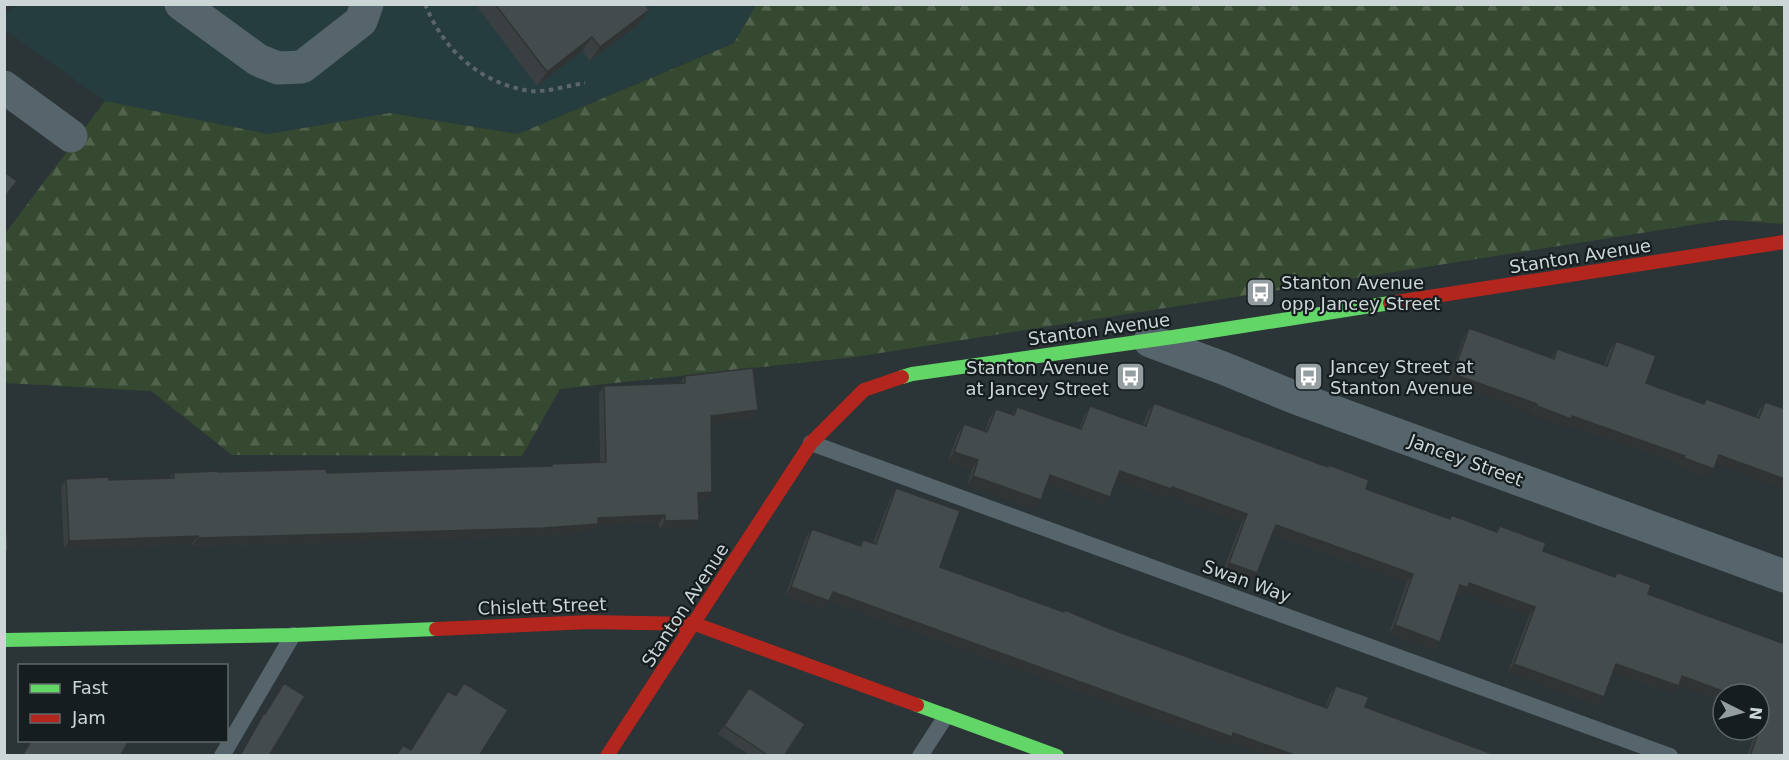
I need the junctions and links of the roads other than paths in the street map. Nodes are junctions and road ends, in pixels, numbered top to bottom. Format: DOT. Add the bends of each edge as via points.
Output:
graph roads {
  1 [pos="181,4"];
  2 [pos="367,4"];
  3 [pos="4,87"];
  4 [pos="71,136"];
  5 [pos="1785,242"];
  6 [pos="1150,341"];
  7 [pos="811,443"];
  8 [pos="1785,576"];
  9 [pos="695,624"];
  10 [pos="293,635"];
  11 [pos="4,640"];
  12 [pos="946,716"];
  13 [pos="222,756"];
  14 [pos="607,756"];
  15 [pos="920,756"];
  16 [pos="1057,756"];
  17 [pos="1670,756"];
  1 -- 2 [label="street" via="258,60 278,68 302,67 361,21"];
  3 -- 4 [label="street"];
  5 -- 6 [label="street, Stanton Avenue"];
  6 -- 7 [label="street, Stanton Avenue" via="912,374 864,390"];
  6 -- 8 [label="street, Jancey Street"];
  7 -- 9 [label="street, Stanton Avenue"];
  7 -- 17 [label="lane, Swan Way"];
  9 -- 10 [label="street, Chislett Street" via="590,622"];
  9 -- 12 [label="street, Chislett Street"];
  9 -- 14 [label="street, Stanton Avenue"];
  10 -- 11 [label="street, Chislett Street"];
  10 -- 13 [label="lane"];
  12 -- 15 [label="lane"];
  12 -- 16 [label="street, Chislett Street"];
}
